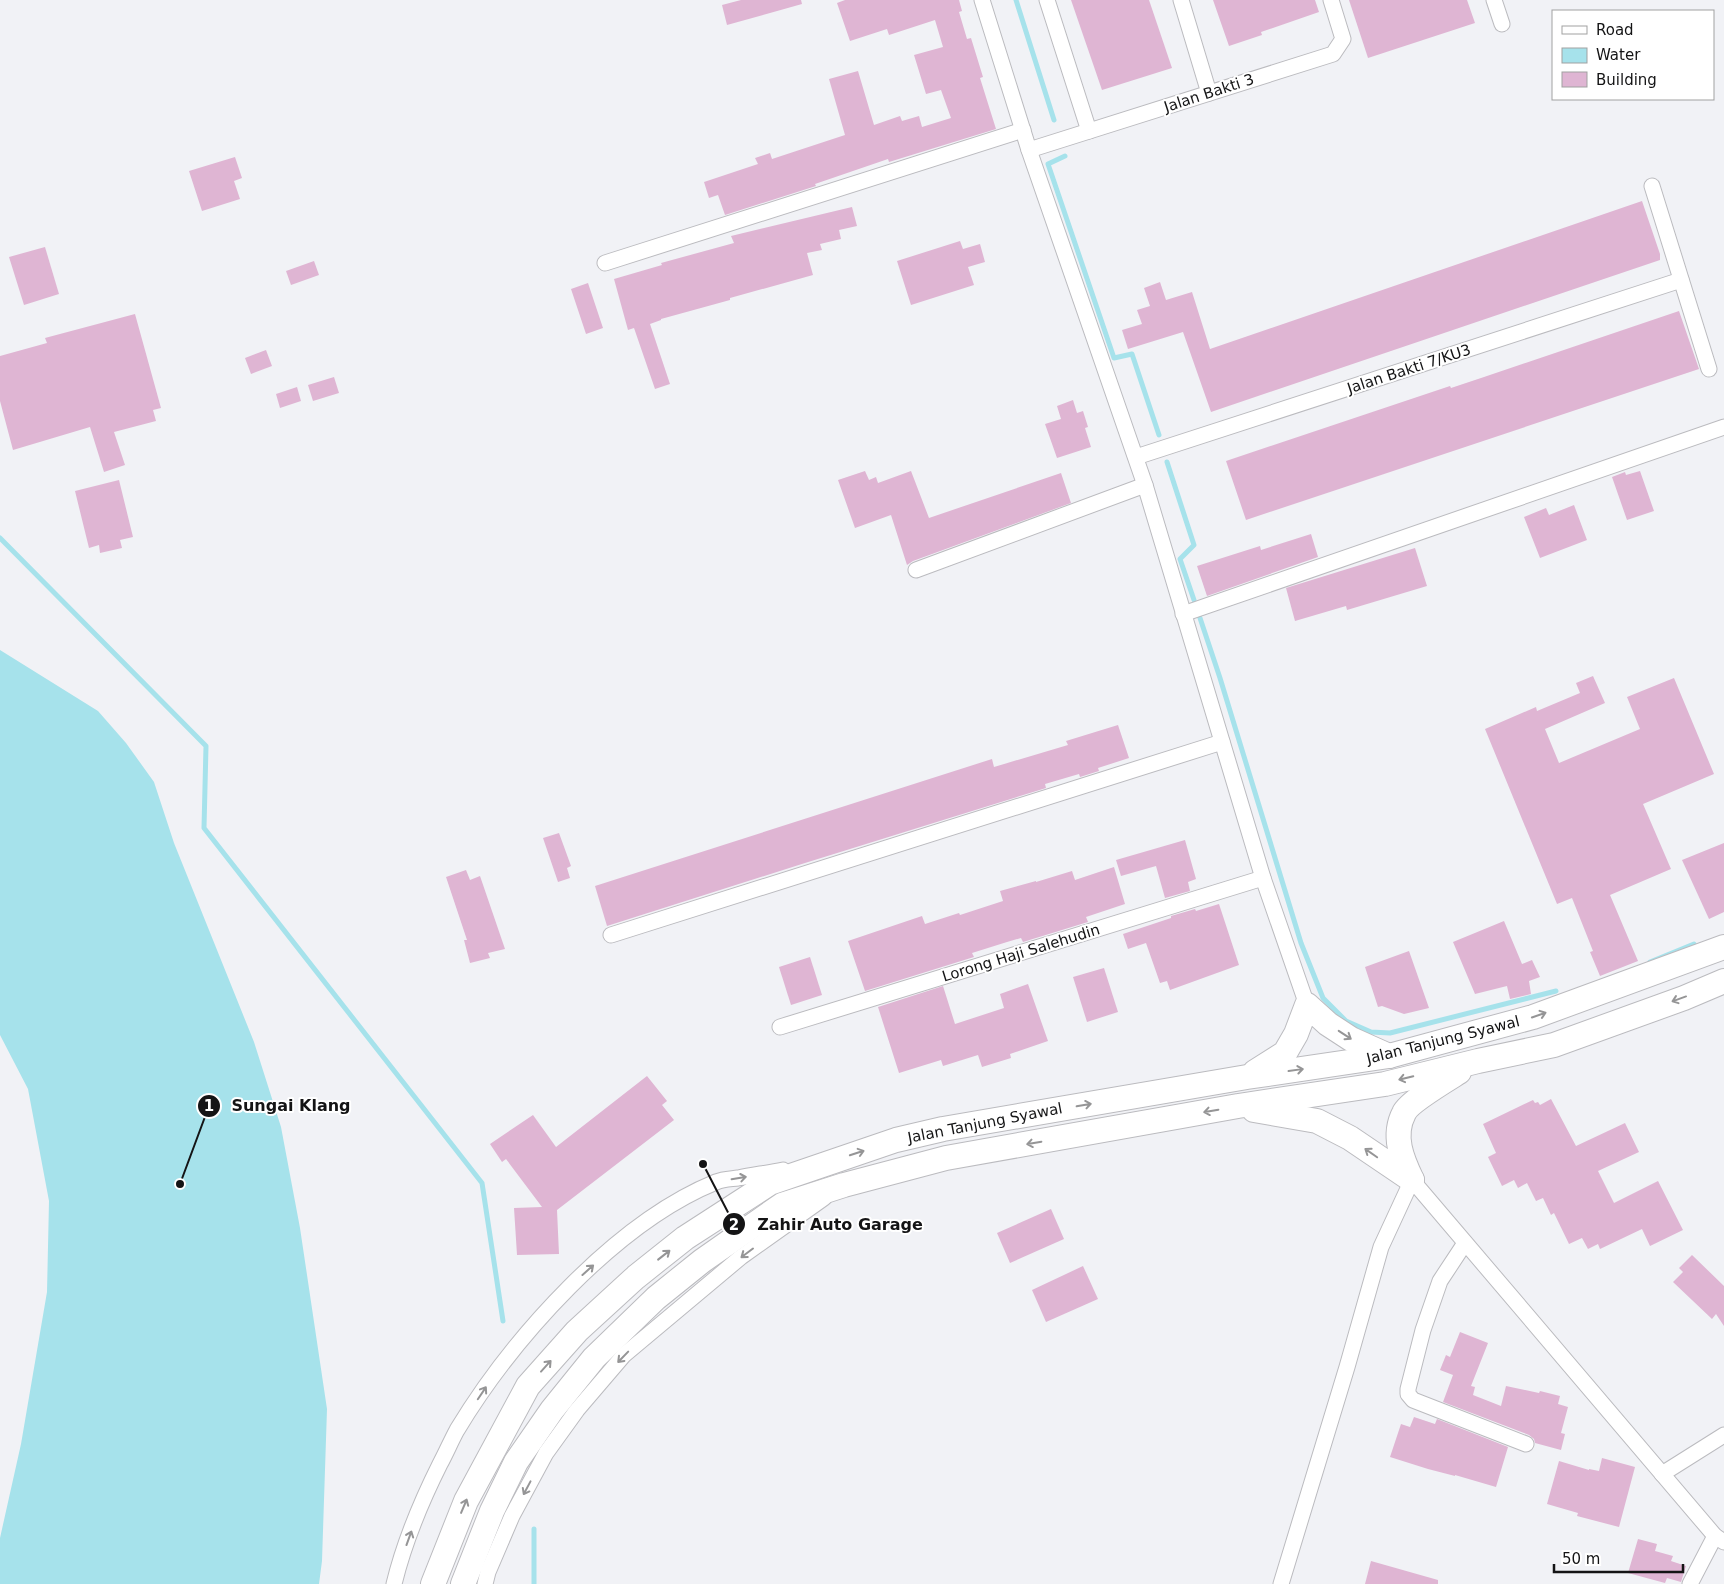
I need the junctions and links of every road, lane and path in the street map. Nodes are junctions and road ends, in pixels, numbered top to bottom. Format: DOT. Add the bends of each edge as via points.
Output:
graph roads {
  1 [pos="982,0"];
  2 [pos="1047,0"];
  3 [pos="1181,0"];
  4 [pos="1331,0"];
  5 [pos="1494,0"];
  6 [pos="1502,24"];
  7 [pos="1209,93"];
  8 [pos="1023,130"];
  9 [pos="1089,131"];
  10 [pos="1029,150"];
  11 [pos="1652,186"];
  12 [pos="605,263"];
  13 [pos="1681,280"];
  14 [pos="1709,369"];
  15 [pos="1724,427"];
  16 [pos="1136,457"];
  17 [pos="1145,485"];
  18 [pos="916,570"];
  19 [pos="1183,614"];
  20 [pos="1222,742"];
  21 [pos="1263,878"];
  22 [pos="611,935"];
  23 [pos="1724,947"];
  24 [pos="1724,981"];
  25 [pos="1307,1005"];
  26 [pos="780,1027"];
  27 [pos="1389,1056"];
  28 [pos="1478,1061"];
  29 [pos="1247,1077"];
  30 [pos="1238,1106"];
  31 [pos="824,1164"];
  32 [pos="1412,1180"];
  33 [pos="844,1185"];
  34 [pos="1466,1243"];
  35 [pos="1724,1435"];
  36 [pos="1526,1444"];
  37 [pos="1662,1474"];
  38 [pos="1719,1539"];
  39 [pos="394,1584"];
  40 [pos="433,1584"];
  41 [pos="463,1584"];
  42 [pos="484,1584"];
  43 [pos="1281,1584"];
  44 [pos="1690,1584"];
  1 -- 8 [label="street"];
  2 -- 9 [label="street"];
  3 -- 7 [label="street"];
  4 -- 7 [label="street, Jalan Bakti 3" via="1343,38 1332,54"];
  5 -- 6 [label="street"];
  7 -- 9 [label="street, Jalan Bakti 3"];
  8 -- 10 [label="street"];
  8 -- 12 [label="street"];
  9 -- 10 [label="street, Jalan Bakti 3"];
  10 -- 16 [label="street"];
  11 -- 13 [label="street"];
  13 -- 14 [label="street"];
  13 -- 16 [label="street, Jalan Bakti 7/KU3"];
  15 -- 19 [label="street"];
  16 -- 17 [label="street"];
  17 -- 18 [label="street"];
  17 -- 19 [label="street"];
  19 -- 20 [label="street"];
  20 -- 21 [label="street"];
  20 -- 22 [label="street"];
  21 -- 25 [label="street"];
  21 -- 26 [label="street, Lorong Haji Salehudin"];
  27 -- 23 [label="main road, Jalan Tanjung Syawal, one-way" via="1533,1017"];
  24 -- 28 [label="main road, Jalan Tanjung Syawal, one-way" via="1554,1045"];
  25 -- 27 [label="main road, one-way" via="1351,1039"];
  25 -- 29 [label="main road" via="1285,1053"];
  29 -- 27 [label="main road, Jalan Tanjung Syawal, one-way"];
  28 -- 30 [label="main road, Jalan Tanjung Syawal, one-way" via="1384,1084"];
  28 -- 32 [label="main road" via="1432,1089 1404,1112 1398,1136 1402,1159"];
  31 -- 29 [label="main road, Jalan Tanjung Syawal, one-way" via="896,1140 943,1129"];
  32 -- 30 [label="main road, one-way" via="1350,1138 1317,1121"];
  30 -- 33 [label="main road, Jalan Tanjung Syawal, one-way" via="946,1158"];
  39 -- 31 [label="street, one-way" via="423,1498 457,1431 511,1354 569,1288 624,1238 669,1206 717,1181"];
  40 -- 31 [label="main road, Jalan Tanjung Syawal, one-way" via="466,1501 528,1386 577,1331 636,1276 685,1238 770,1183"];
  32 -- 34 [label="street"];
  32 -- 43 [label="street" via="1381,1247"];
  33 -- 41 [label="main road, Jalan Tanjung Syawal" via="782,1205 702,1260 656,1298 594,1358 516,1462"];
  33 -- 42 [label="street, one-way" via="741,1257 624,1355 577,1410 546,1453 512,1516"];
  34 -- 36 [label="street" via="1440,1281 1423,1330 1408,1394 1413,1400"];
  34 -- 37 [label="street"];
  35 -- 37 [label="street"];
  37 -- 38 [label="street"];
  38 -- 44 [label="street"];
}
